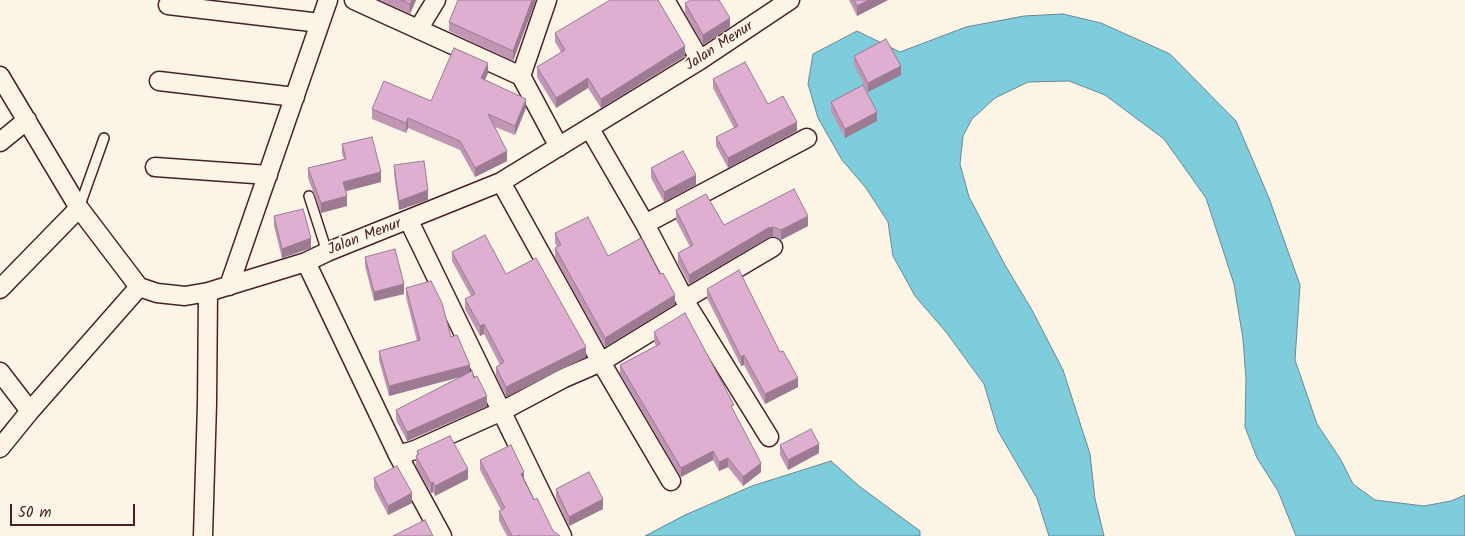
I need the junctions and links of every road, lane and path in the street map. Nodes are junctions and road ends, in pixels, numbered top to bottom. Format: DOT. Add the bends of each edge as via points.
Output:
graph roads {
  1 [pos="328,0"];
  2 [pos="354,0"];
  3 [pos="436,0"];
  4 [pos="547,0"];
  5 [pos="665,0"];
  6 [pos="790,0"];
  7 [pos="168,5"];
  8 [pos="320,23"];
  9 [pos="419,28"];
  10 [pos="700,60"];
  11 [pos="0,76"];
  12 [pos="521,76"];
  13 [pos="159,81"];
  14 [pos="294,97"];
  15 [pos="27,120"];
  16 [pos="590,129"];
  17 [pos="104,138"];
  18 [pos="807,138"];
  19 [pos="0,142"];
  20 [pos="558,147"];
  21 [pos="155,167"];
  22 [pos="268,175"];
  23 [pos="501,182"];
  24 [pos="309,196"];
  25 [pos="79,208"];
  26 [pos="409,221"];
  27 [pos="645,224"];
  28 [pos="773,247"];
  29 [pos="327,252"];
  30 [pos="306,262"];
  31 [pos="229,286"];
  32 [pos="139,287"];
  33 [pos="0,288"];
  34 [pos="208,292"];
  35 [pos="687,304"];
  36 [pos="601,362"];
  37 [pos="0,372"];
  38 [pos="30,411"];
  39 [pos="502,411"];
  40 [pos="769,437"];
  41 [pos="0,448"];
  42 [pos="398,455"];
  43 [pos="671,481"];
  44 [pos="203,536"];
  45 [pos="442,536"];
  46 [pos="562,536"];
  1 -- 8 [label="street"];
  2 -- 9 [label="street"];
  3 -- 9 [label="street"];
  4 -- 12 [label="street"];
  5 -- 10 [label="street"];
  6 -- 10 [label="street, Jalan Menur"];
  7 -- 8 [label="street"];
  8 -- 14 [label="street"];
  9 -- 12 [label="street"];
  10 -- 16 [label="street, Jalan Menur"];
  11 -- 15 [label="street"];
  12 -- 20 [label="street"];
  13 -- 14 [label="street"];
  14 -- 22 [label="street"];
  15 -- 19 [label="street"];
  15 -- 25 [label="street"];
  16 -- 20 [label="street, Jalan Menur"];
  16 -- 27 [label="street"];
  17 -- 25 [label="lane"];
  18 -- 27 [label="street"];
  20 -- 23 [label="street, Jalan Menur"];
  21 -- 22 [label="street"];
  22 -- 31 [label="street"];
  23 -- 26 [label="street, Jalan Menur"];
  23 -- 36 [label="street"];
  24 -- 29 [label="lane"];
  25 -- 32 [label="street"];
  25 -- 33 [label="street"];
  26 -- 29 [label="street, Jalan Menur"];
  26 -- 39 [label="street"];
  27 -- 35 [label="street"];
  28 -- 35 [label="street"];
  29 -- 30 [label="street, Jalan Menur"];
  30 -- 31 [label="street, Jalan Menur"];
  30 -- 42 [label="street"];
  31 -- 34 [label="street, Jalan Menur"];
  32 -- 34 [label="street, Jalan Menur" via="170,296"];
  32 -- 38 [label="street"];
  34 -- 44 [label="street"];
  35 -- 36 [label="street"];
  35 -- 40 [label="street"];
  36 -- 39 [label="street"];
  36 -- 43 [label="street"];
  37 -- 38 [label="street"];
  38 -- 41 [label="street"];
  39 -- 42 [label="street"];
  39 -- 46 [label="street"];
  42 -- 45 [label="street"];
}
